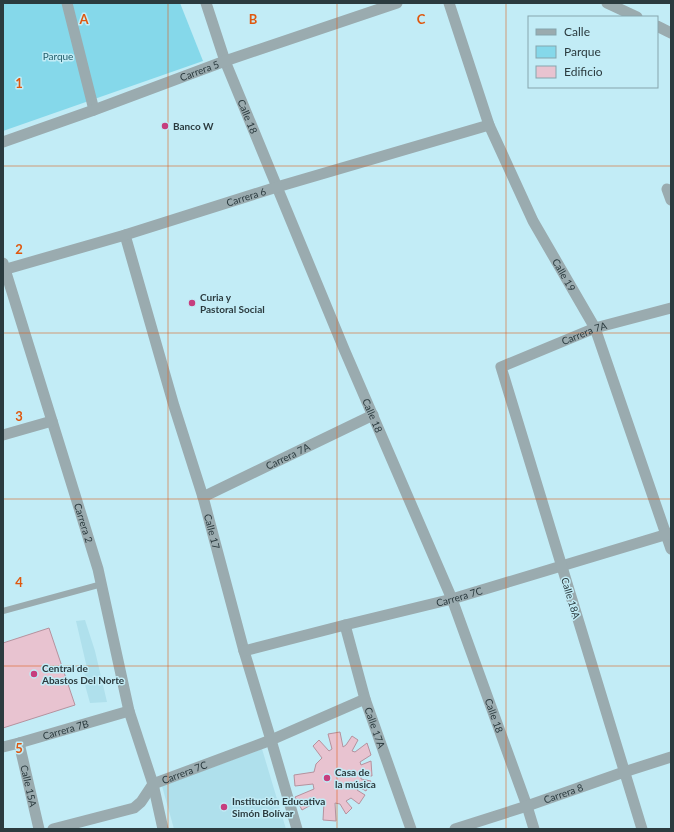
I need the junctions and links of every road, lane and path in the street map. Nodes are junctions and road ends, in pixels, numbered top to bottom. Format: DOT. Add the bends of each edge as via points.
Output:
graph roads {
  1 [pos="67,3"];
  2 [pos="206,3"];
  3 [pos="397,3"];
  4 [pos="449,3"];
  5 [pos="607,3"];
  6 [pos="635,16"];
  7 [pos="658,26"];
  8 [pos="671,33"];
  9 [pos="226,61"];
  10 [pos="94,110"];
  11 [pos="489,125"];
  12 [pos="3,142"];
  13 [pos="277,187"];
  14 [pos="125,235"];
  15 [pos="4,267"];
  16 [pos="671,308"];
  17 [pos="595,328"];
  18 [pos="501,367"];
  19 [pos="373,415"];
  20 [pos="52,421"];
  21 [pos="3,435"];
  22 [pos="203,497"];
  23 [pos="669,534"];
  24 [pos="671,549"];
  25 [pos="562,566"];
  26 [pos="102,584"];
  27 [pos="452,599"];
  28 [pos="3,611"];
  29 [pos="345,625"];
  30 [pos="244,651"];
  31 [pos="365,699"];
  32 [pos="129,711"];
  33 [pos="271,740"];
  34 [pos="19,743"];
  35 [pos="3,747"];
  36 [pos="671,757"];
  37 [pos="624,772"];
  38 [pos="153,784"];
  39 [pos="527,806"];
  40 [pos="39,829"];
  41 [pos="53,829"];
  42 [pos="163,829"];
  43 [pos="296,829"];
  44 [pos="412,829"];
  45 [pos="455,829"];
  46 [pos="534,829"];
  47 [pos="642,829"];
  1 -- 10 [label="street"];
  2 -- 9 [label="street, Calle 18"];
  3 -- 9 [label="street, Carrera 5"];
  4 -- 11 [label="street, Calle 19"];
  5 -- 6 [label="street"];
  7 -- 8 [label="street"];
  9 -- 10 [label="street, Carrera 5"];
  9 -- 13 [label="street, Calle 18"];
  10 -- 12 [label="street, Carrera 5"];
  11 -- 13 [label="street, Carrera 6"];
  11 -- 17 [label="street, Calle 19" via="533,221"];
  13 -- 14 [label="street, Carrera 6"];
  13 -- 19 [label="street, Calle 18"];
  14 -- 15 [label="street, Carrera 6"];
  14 -- 22 [label="street, Calle 17"];
  15 -- 20 [label="street, Carrera 2"];
  16 -- 17 [label="street, Carrera 7A"];
  17 -- 18 [label="street, Carrera 7A"];
  17 -- 23 [label="street, Calle 19"];
  18 -- 25 [label="street, Calle 18A"];
  19 -- 22 [label="street, Carrera 7A"];
  19 -- 27 [label="street, Calle 18"];
  20 -- 21 [label="street"];
  20 -- 26 [label="street, Carrera 2"];
  22 -- 30 [label="street, Calle 17"];
  23 -- 24 [label="street, Calle 19"];
  23 -- 25 [label="street, Carrera 7C"];
  25 -- 27 [label="street, Carrera 7C"];
  25 -- 37 [label="street, Calle 18A"];
  26 -- 28 [label="lane"];
  26 -- 32 [label="street, Carrera 2"];
  27 -- 29 [label="street, Carrera 7C"];
  27 -- 39 [label="street, Calle 18"];
  29 -- 30 [label="street, Carrera 7C"];
  29 -- 31 [label="street, Calle 17A"];
  30 -- 33 [label="street, Calle 17"];
  31 -- 33 [label="street, Carrera 7C"];
  31 -- 44 [label="street, Calle 17A"];
  32 -- 34 [label="street, Carrera 7B"];
  32 -- 38 [label="street, Carrera 2"];
  33 -- 38 [label="street, Carrera 7C"];
  33 -- 43 [label="street, Calle 17"];
  34 -- 35 [label="street, Carrera 7B"];
  34 -- 40 [label="street, Calle 15A"];
  36 -- 37 [label="street, Carrera 8"];
  37 -- 39 [label="street, Carrera 8"];
  37 -- 47 [label="street, Calle 18A"];
  38 -- 41 [label="street, Carrera 7C" via="134,808"];
  38 -- 42 [label="street, Carrera 2"];
  39 -- 45 [label="street, Carrera 8"];
  39 -- 46 [label="street, Calle 18"];
}
